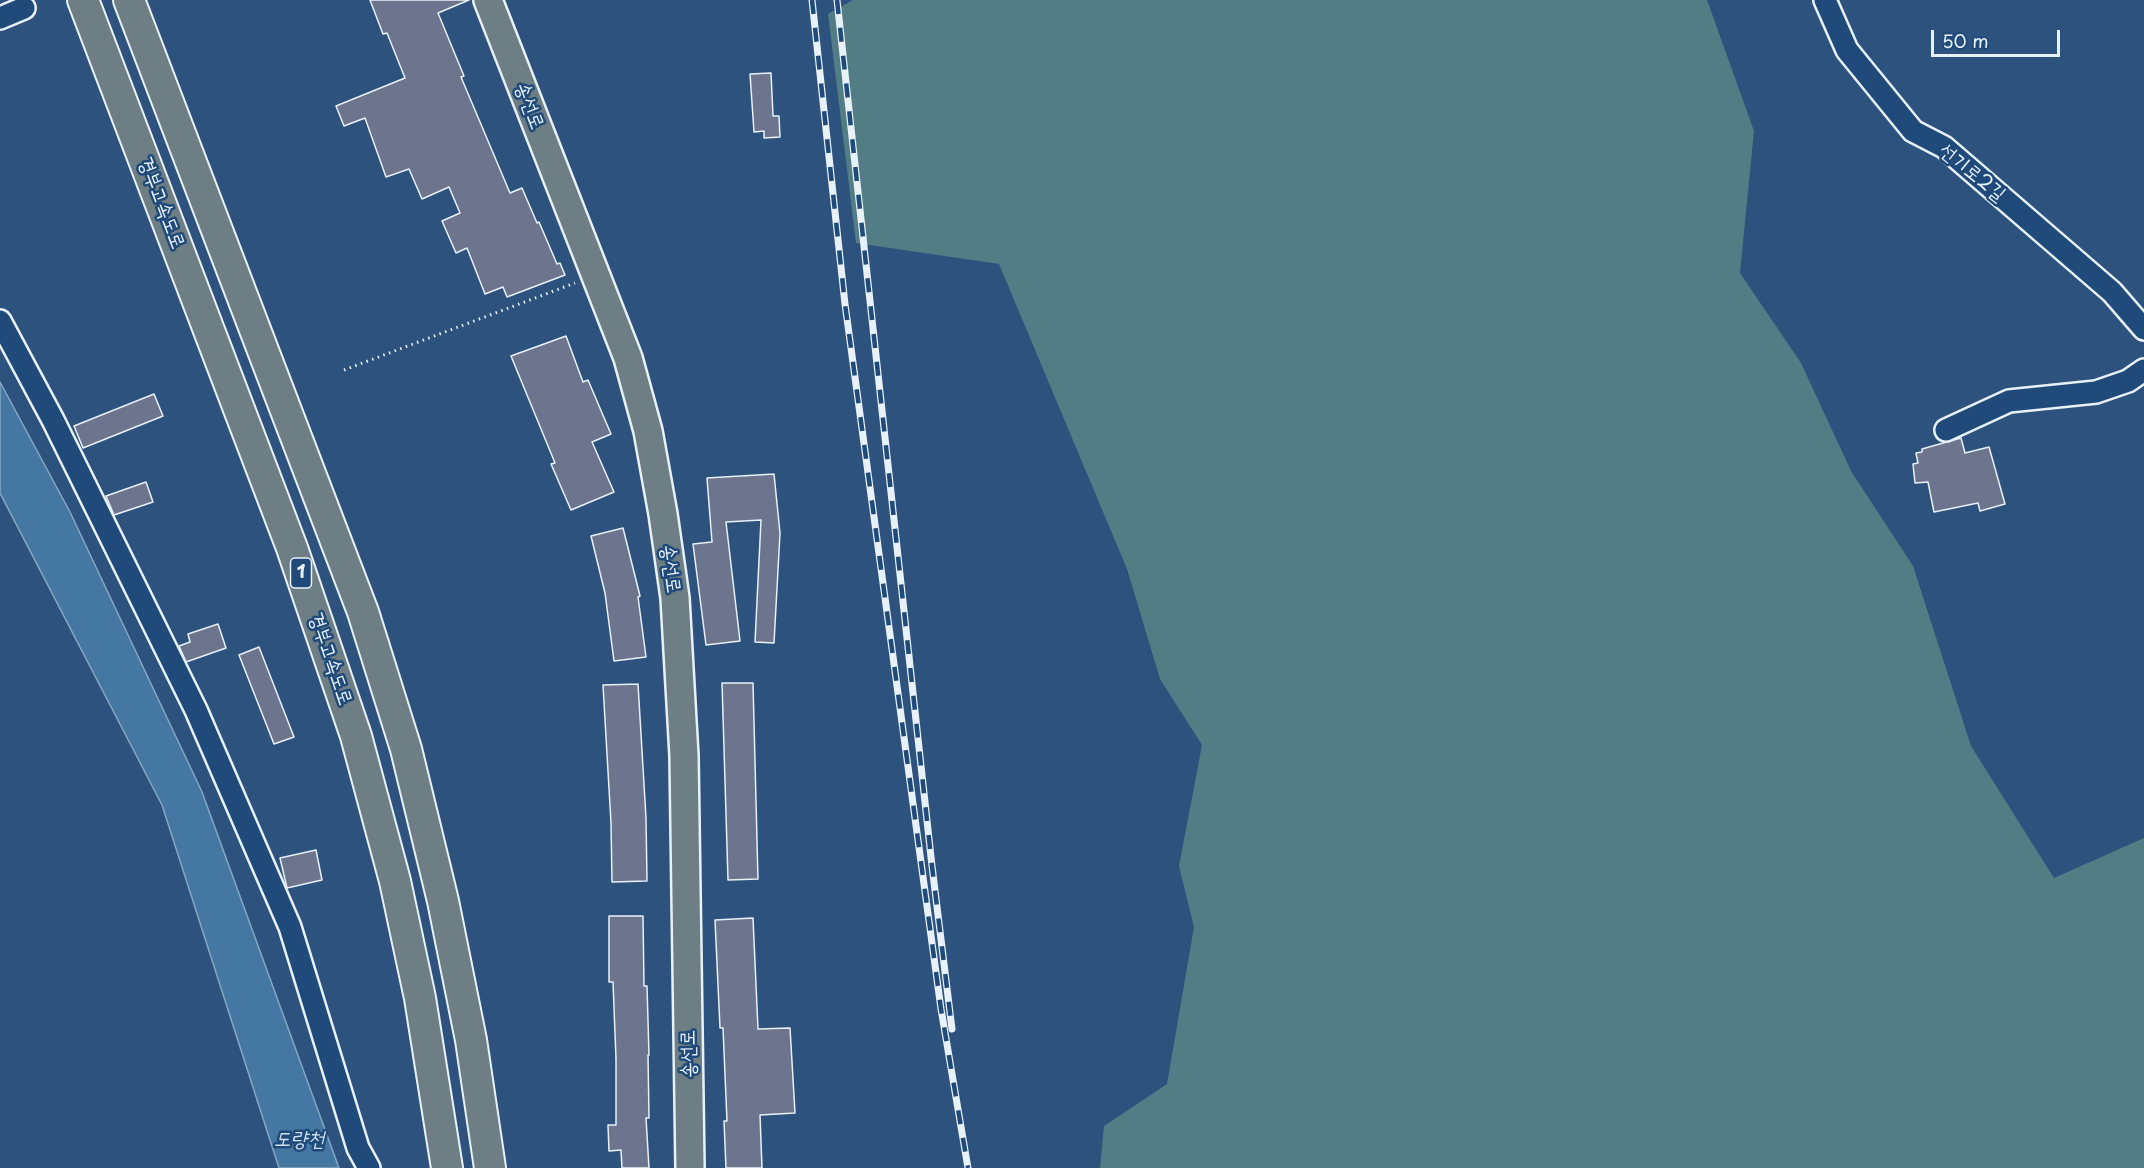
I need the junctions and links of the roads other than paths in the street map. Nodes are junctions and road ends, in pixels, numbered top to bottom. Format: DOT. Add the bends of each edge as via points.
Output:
graph roads {
  1 [pos="83,0"];
  2 [pos="129,0"];
  3 [pos="488,0"];
  4 [pos="1825,0"];
  5 [pos="24,8"];
  6 [pos="0,18"];
  7 [pos="0,321"];
  8 [pos="2144,329"];
  9 [pos="2144,370"];
  10 [pos="1946,430"];
  11 [pos="369,1168"];
  12 [pos="447,1168"];
  13 [pos="490,1168"];
  14 [pos="690,1168"];
  1 -- 12 [label="highway, 경부고속도로 / 1" via="292,548 356,736 420,998"];
  2 -- 13 [label="highway, 1" via="363,612 406,749 457,970"];
  3 -- 14 [label="main road, 송선로" via="628,358 648,431 663,513 675,598 684,756"];
  4 -- 8 [label="street, 선기로2길" via="1847,50 1912,131 1944,147 2112,292"];
  5 -- 6 [label="street"];
  7 -- 11 [label="street" via="196,710 290,927 358,1148"];
  9 -- 10 [label="street" via="2128,381 2096,392 2009,401"];
}
